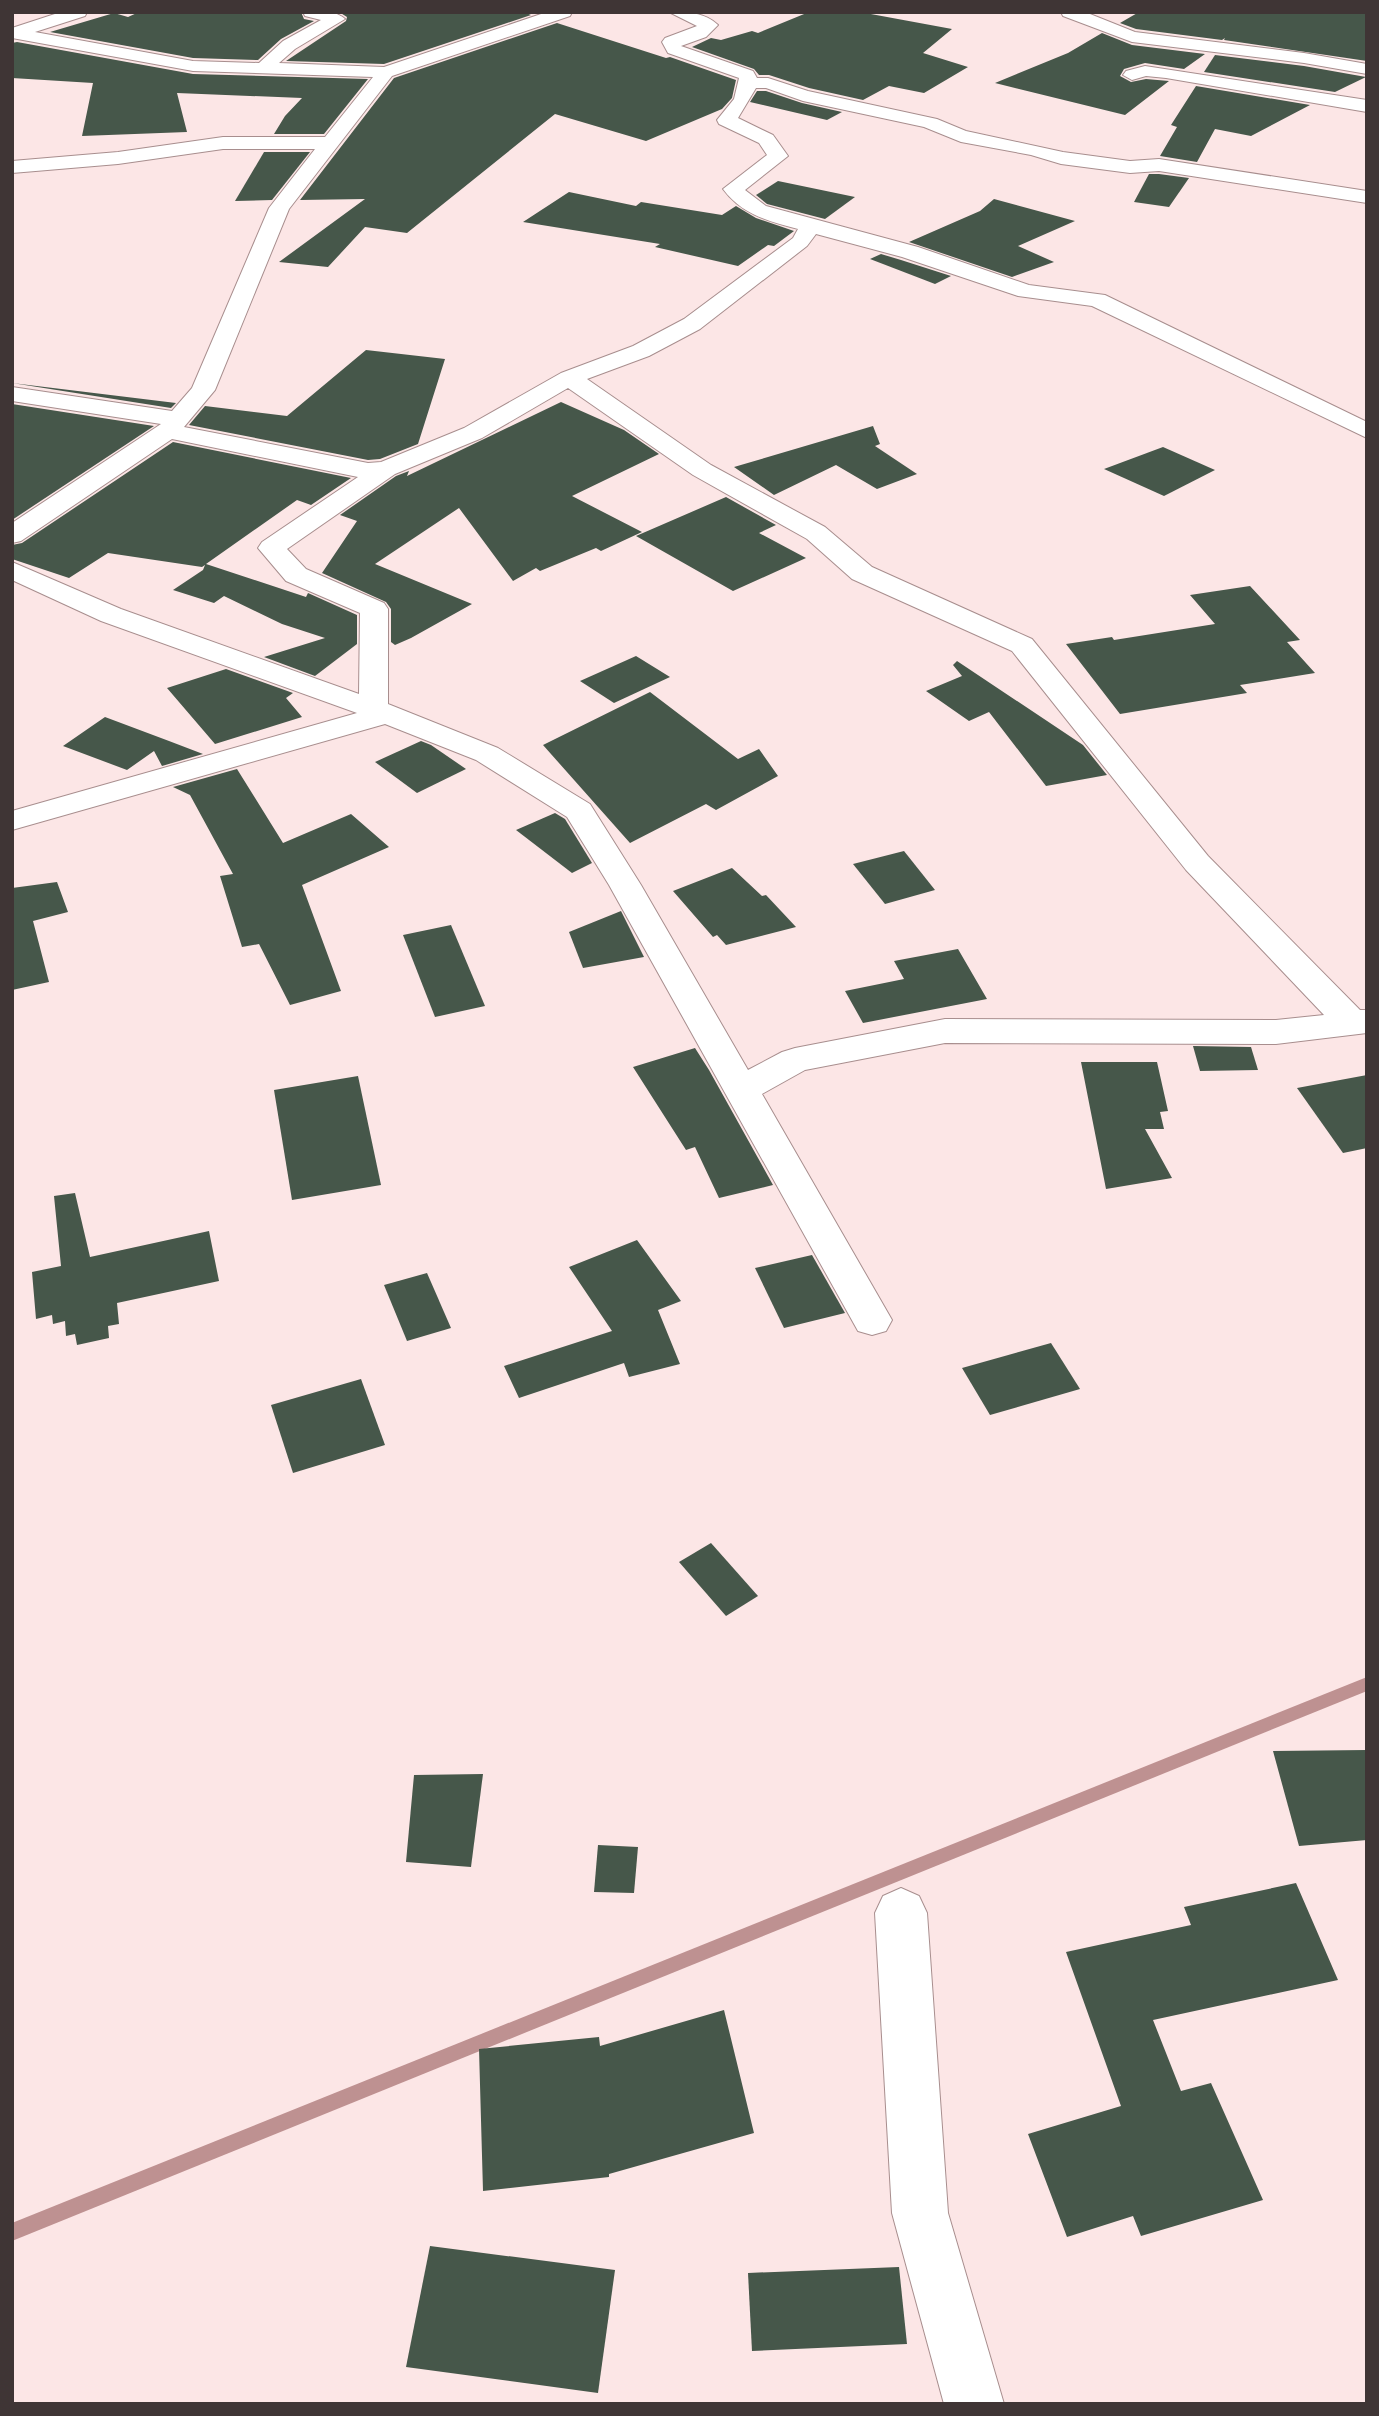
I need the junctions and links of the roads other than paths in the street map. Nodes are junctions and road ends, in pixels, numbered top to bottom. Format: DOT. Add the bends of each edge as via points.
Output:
graph roads {
  1 [pos="79,12"];
  2 [pos="312,12"];
  3 [pos="564,12"];
  4 [pos="677,12"];
  5 [pos="1069,12"];
  6 [pos="14,33"];
  7 [pos="264,68"];
  8 [pos="1367,69"];
  9 [pos="386,72"];
  10 [pos="1132,75"];
  11 [pos="751,83"];
  12 [pos="1367,106"];
  13 [pos="330,143"];
  14 [pos="12,167"];
  15 [pos="1367,197"];
  16 [pos="811,226"];
  17 [pos="569,378"];
  18 [pos="12,394"];
  19 [pos="174,425"];
  20 [pos="1367,431"];
  21 [pos="386,469"];
  22 [pos="12,535"];
  23 [pos="12,570"];
  24 [pos="380,711"];
  25 [pos="12,821"];
  26 [pos="1359,1021"];
  27 [pos="741,1089"];
  28 [pos="872,1320"];
  29 [pos="901,1913"];
  30 [pos="974,2404"];
  1 -- 6 [label="street"];
  2 -- 7 [label="street" via="336,19 289,45"];
  3 -- 9 [label="street"];
  4 -- 11 [label="street" via="709,25 701,33 671,43 674,49 747,75"];
  5 -- 8 [label="street" via="1132,37"];
  6 -- 7 [label="street" via="193,66"];
  7 -- 9 [label="street"];
  9 -- 13 [label="street"];
  10 -- 12 [label="street" via="1166,73"];
  11 -- 15 [label="street" via="768,83 1061,158 1130,167 1159,165"];
  11 -- 16 [label="street" via="726,120 766,139 778,156 733,189 742,202 764,214"];
  13 -- 14 [label="street" via="223,143"];
  13 -- 19 [label="street" via="279,208 203,390"];
  16 -- 17 [label="street" via="800,242 692,324 641,351"];
  16 -- 20 [label="street" via="910,252 1026,291 1097,300"];
  17 -- 21 [label="street" via="473,433"];
  17 -- 26 [label="street" via="702,470 816,533 862,573 1022,645 1197,863"];
  18 -- 19 [label="street"];
  19 -- 21 [label="street" via="368,471"];
  19 -- 22 [label="street"];
  21 -- 24 [label="street" via="271,548 296,575 374,609"];
  23 -- 24 [label="street" via="111,615"];
  24 -- 25 [label="street"];
  24 -- 27 [label="street" via="487,754 579,811"];
  26 -- 27 [label="street" via="1276,1032 945,1031 796,1060"];
  27 -- 28 [label="street"];
  29 -- 30 [label="street" via="920,2213"];
}
